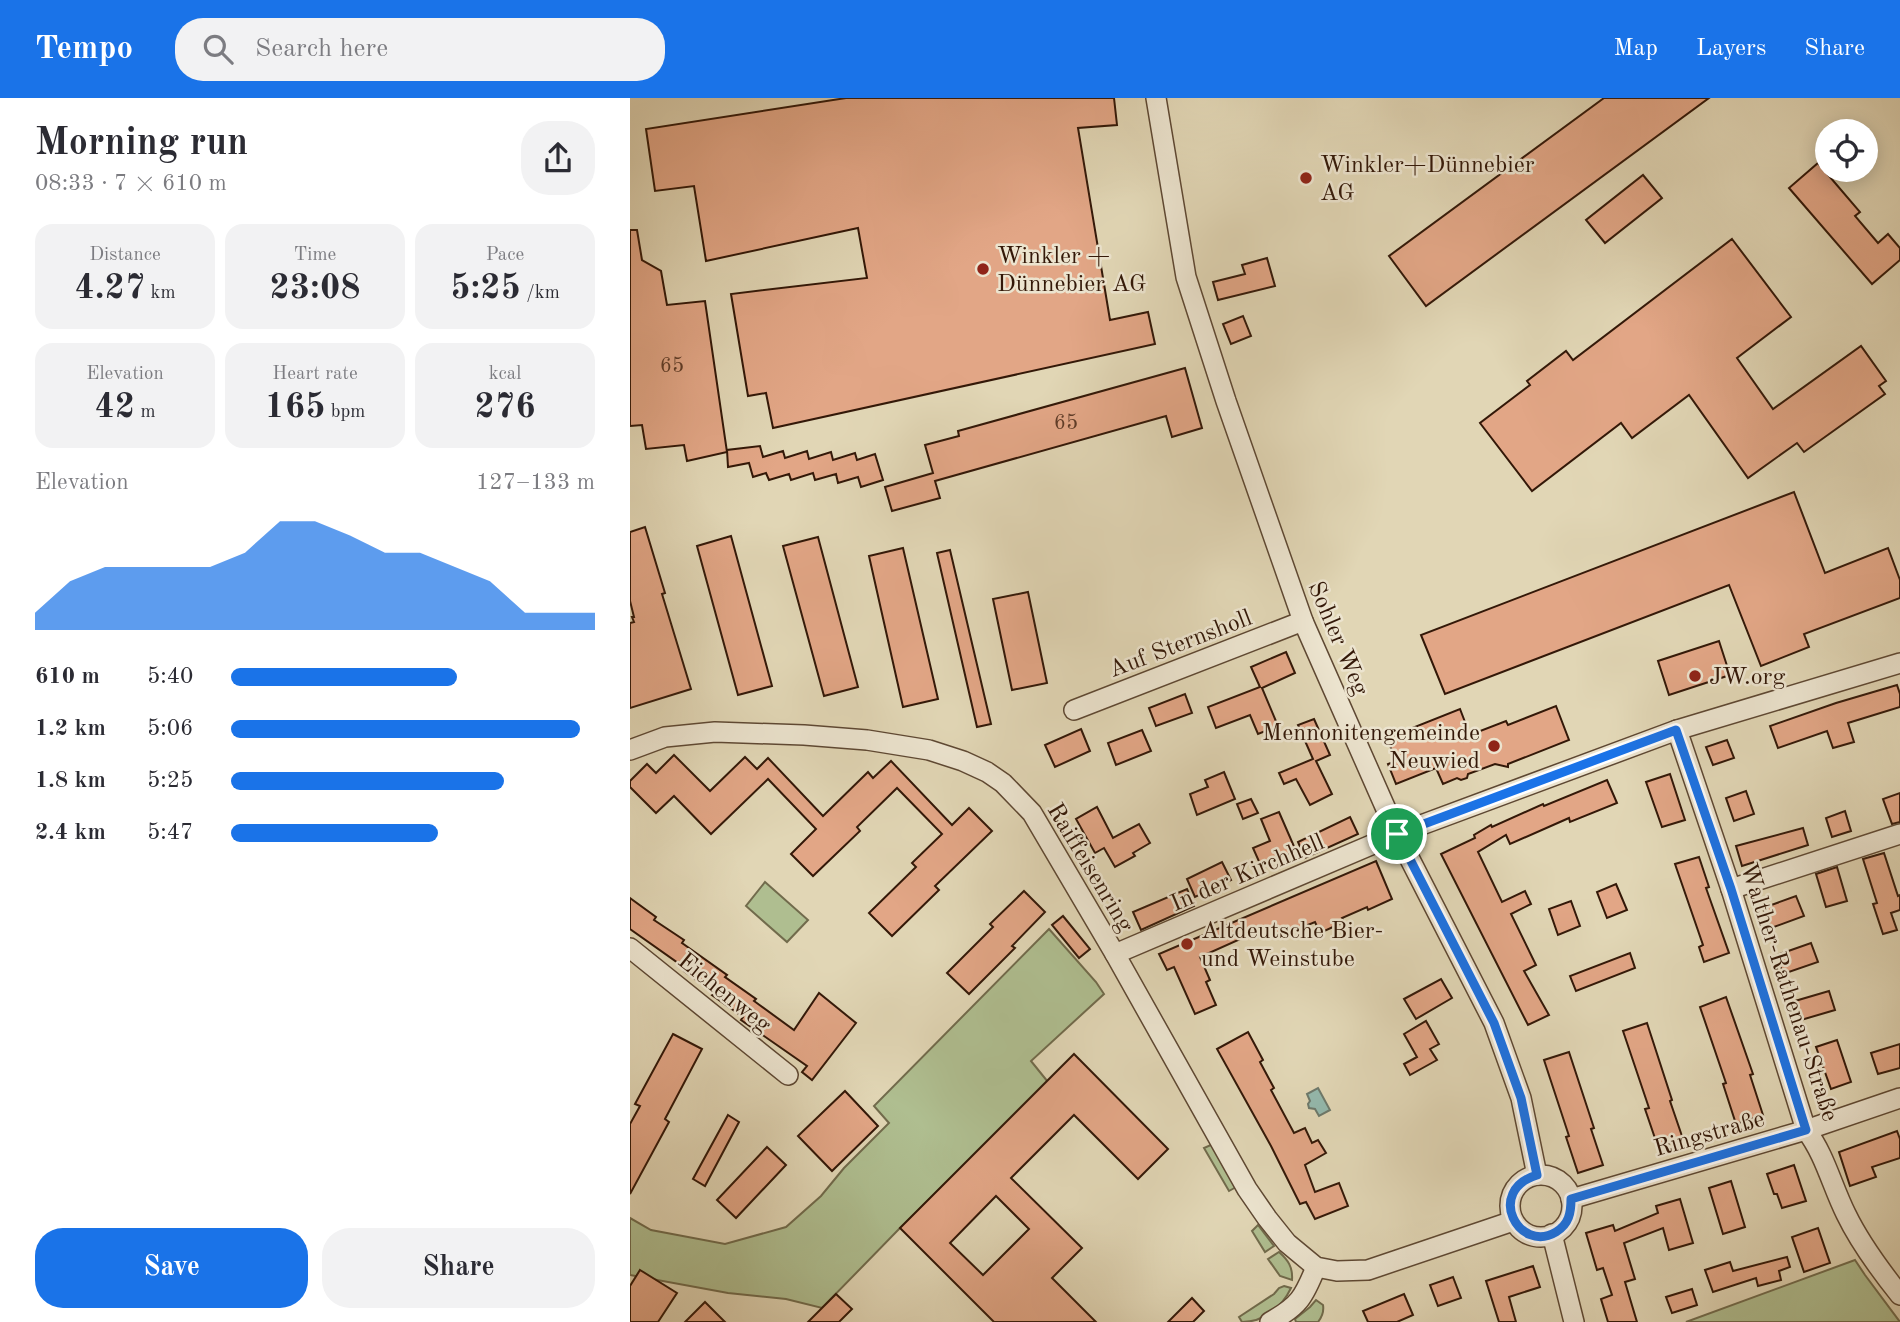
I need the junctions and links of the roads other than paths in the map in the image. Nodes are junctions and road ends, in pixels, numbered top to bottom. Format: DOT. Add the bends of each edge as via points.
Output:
graph roads {
  1 [pos="1156,98"];
  2 [pos="1303,621"];
  3 [pos="1900,663"];
  4 [pos="1074,710"];
  5 [pos="1676,730"];
  6 [pos="630,750"];
  7 [pos="1397,834"];
  8 [pos="1900,834"];
  9 [pos="1731,889"];
  10 [pos="630,948"];
  11 [pos="1115,954"];
  12 [pos="788,1075"];
  13 [pos="1900,1098"];
  14 [pos="1806,1130"];
  15 [pos="1537,1175"];
  16 [pos="1571,1199"];
  17 [pos="1513,1221"];
  18 [pos="1552,1234"];
  19 [pos="1316,1267"];
  20 [pos="1900,1296"];
  21 [pos="1270,1322"];
  22 [pos="1574,1322"];
  1 -- 2 [label="street, Sohler Weg" via="1186,277"];
  2 -- 4 [label="street, Auf Sternsholl"];
  2 -- 7 [label="street, Sohler Weg"];
  3 -- 5 [label="street, In der Kirchhell"];
  5 -- 7 [label="street, In der Kirchhell"];
  5 -- 9 [label="street, Walther-Rathenau-Straße"];
  6 -- 11 [label="street, Raiffeisenring" via="665,737 804,735 929,750 963,761 1003,783 1032,813"];
  7 -- 11 [label="street, In der Kirchhell"];
  7 -- 15 [label="street, Sohler Weg" via="1494,1023 1521,1098"];
  8 -- 9 [label="street"];
  9 -- 14 [label="street, Walther-Rathenau-Straße"];
  10 -- 12 [label="street, Eichenweg"];
  11 -- 19 [label="street, Raiffeisenring" via="1247,1189 1287,1243"];
  13 -- 14 [label="street, Ringstraße"];
  14 -- 16 [label="street, Ringstraße"];
  14 -- 20 [label="street, Walther-Rathenau-Straße" via="1817,1144 1846,1214"];
  15 -- 16 [label="street" via="1559,1181"];
  15 -- 17 [label="street" via="1516,1186 1511,1197"];
  16 -- 18 [label="street" via="1568,1220"];
  17 -- 18 [label="street" via="1530,1235"];
  17 -- 19 [label="street, Raiffeisenring" via="1368,1270"];
  18 -- 22 [label="street"];
  19 -- 21 [label="street" via="1299,1302"];
}
